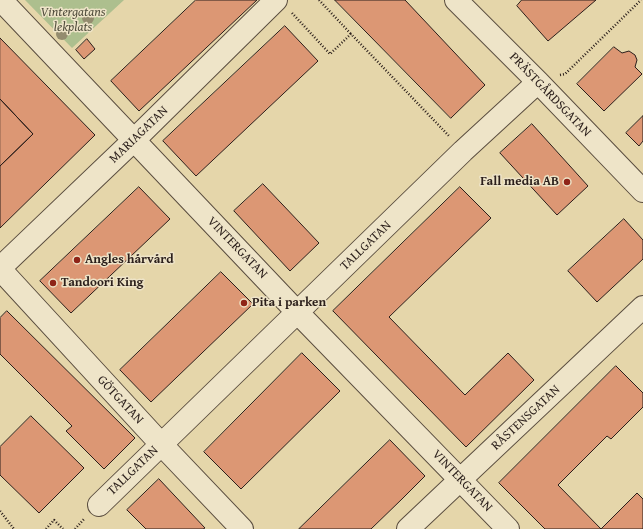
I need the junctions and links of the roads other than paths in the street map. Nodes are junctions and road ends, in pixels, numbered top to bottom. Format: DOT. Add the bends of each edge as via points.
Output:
graph roads {
  1 [pos="1,0"];
  2 [pos="276,0"];
  3 [pos="456,0"];
  4 [pos="538,82"];
  5 [pos="134,140"];
  6 [pos="643,191"];
  7 [pos="0,268"];
  8 [pos="643,307"];
  9 [pos="298,312"];
  10 [pos="161,444"];
  11 [pos="461,480"];
  12 [pos="93,511"];
  13 [pos="242,529"];
  14 [pos="408,529"];
  15 [pos="508,529"];
  1 -- 5 [label="street, VINTERGATAN"];
  2 -- 5 [label="street, MARIAGATAN"];
  3 -- 4 [label="street, PRÄSTGÅRDSGATAN"];
  4 -- 6 [label="street, PRÄSTGÅRDSGATAN"];
  4 -- 9 [label="street, TALLGATAN" via="463,151"];
  5 -- 7 [label="street, MARIAGATAN"];
  5 -- 9 [label="street, VINTERGATAN"];
  7 -- 10 [label="street, GÖTGATAN"];
  8 -- 11 [label="street, RÅSTENSGATAN"];
  9 -- 10 [label="street, TALLGATAN"];
  9 -- 11 [label="street, VINTERGATAN"];
  10 -- 12 [label="street, TALLGATAN"];
  10 -- 13 [label="street, GÖTGATAN"];
  11 -- 14 [label="street, RÅSTENSGATAN"];
  11 -- 15 [label="street, VINTERGATAN"];
}
